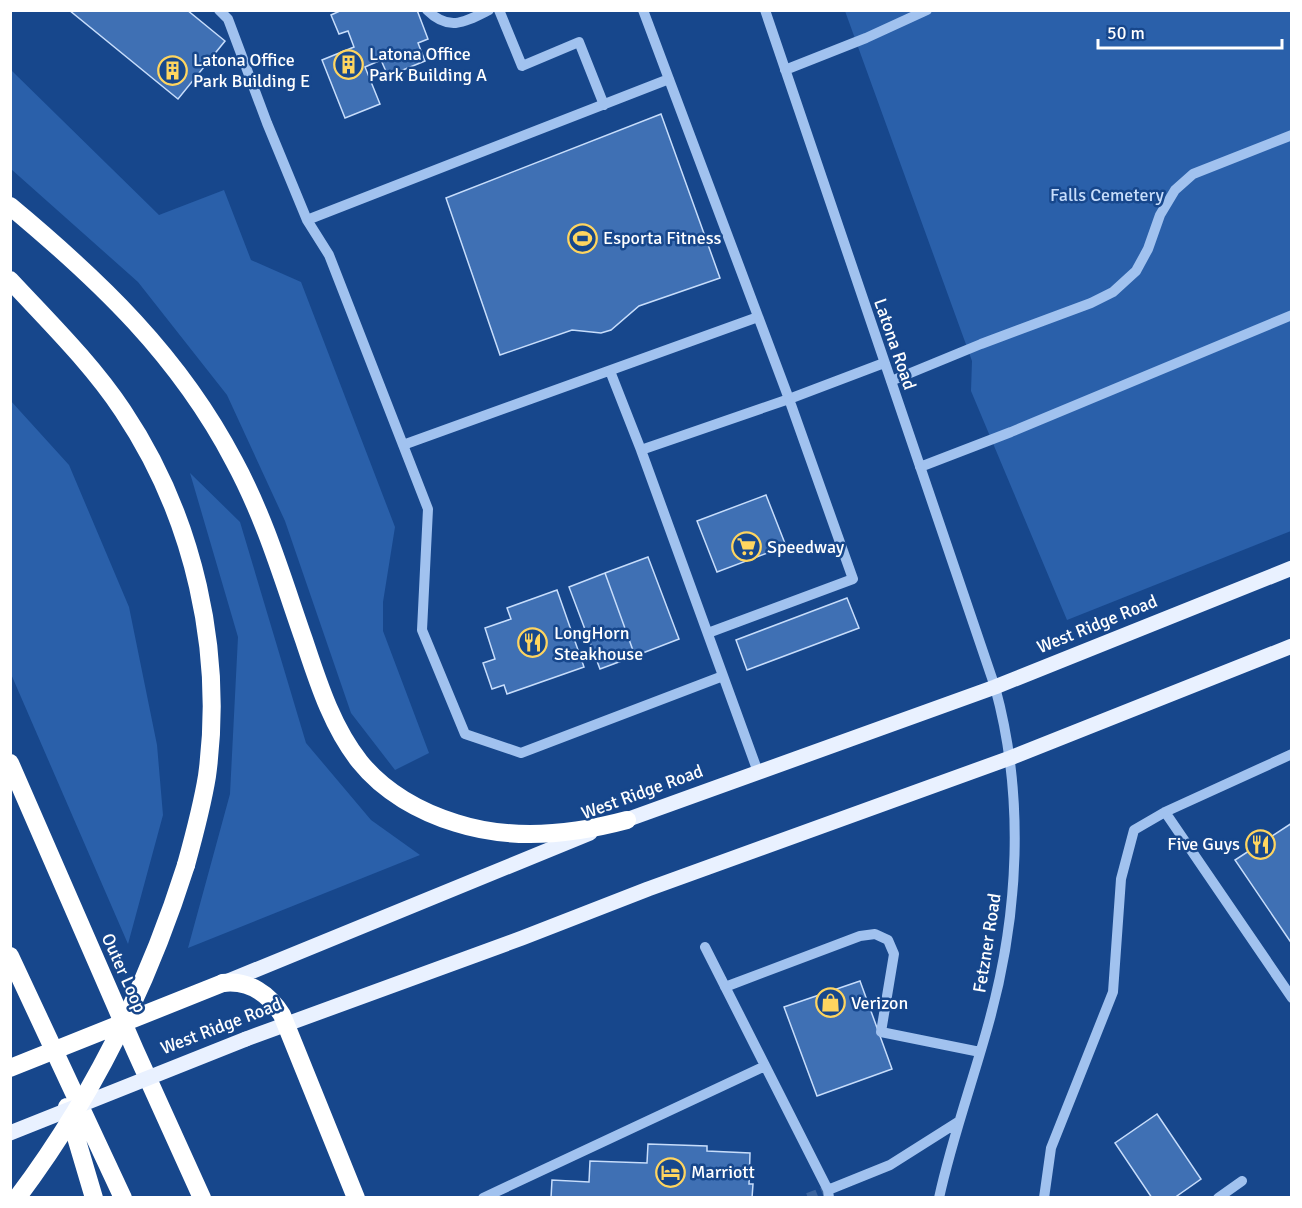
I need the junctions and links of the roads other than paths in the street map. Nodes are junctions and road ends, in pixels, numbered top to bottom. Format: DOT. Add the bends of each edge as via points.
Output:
graph roads {
  1 [pos="219,10"];
  2 [pos="427,10"];
  3 [pos="489,10"];
  4 [pos="500,10"];
  5 [pos="643,10"];
  6 [pos="765,10"];
  7 [pos="927,10"];
  8 [pos="785,69"];
  9 [pos="669,80"];
  10 [pos="603,105"];
  11 [pos="1292,135"];
  12 [pos="10,206"];
  13 [pos="307,220"];
  14 [pos="10,280"];
  15 [pos="1292,315"];
  16 [pos="758,317"];
  17 [pos="884,363"];
  18 [pos="610,371"];
  19 [pos="891,381"];
  20 [pos="789,399"];
  21 [pos="403,445"];
  22 [pos="641,450"];
  23 [pos="920,468"];
  24 [pos="1292,568"];
  25 [pos="708,633"];
  26 [pos="1292,646"];
  27 [pos="723,676"];
  28 [pos="995,687"];
  29 [pos="1292,754"];
  30 [pos="1010,758"];
  31 [pos="10,763"];
  32 [pos="758,772"];
  33 [pos="1165,812"];
  34 [pos="627,820"];
  35 [pos="705,947"];
  36 [pos="10,956"];
  37 [pos="223,983"];
  38 [pos="725,987"];
  39 [pos="25,989"];
  40 [pos="1292,998"];
  41 [pos="286,1023"];
  42 [pos="980,1052"];
  43 [pos="765,1066"];
  44 [pos="10,1068"];
  45 [pos="958,1122"];
  46 [pos="10,1133"];
  47 [pos="1242,1181"];
  48 [pos="828,1194"];
  49 [pos="16,1197"];
  50 [pos="94,1197"];
  51 [pos="123,1197"];
  52 [pos="202,1197"];
  53 [pos="356,1197"];
  54 [pos="483,1197"];
  55 [pos="939,1197"];
  56 [pos="1044,1197"];
  57 [pos="1218,1197"];
  1 -- 13 [label="street" via="228,19"];
  2 -- 3 [label="street" via="434,18 456,24"];
  4 -- 10 [label="street" via="522,66 579,42"];
  5 -- 9 [label="street"];
  6 -- 8 [label="street, Latona Road"];
  7 -- 8 [label="street"];
  8 -- 17 [label="street, Latona Road"];
  9 -- 10 [label="street"];
  9 -- 16 [label="street"];
  10 -- 13 [label="street"];
  11 -- 19 [label="street" via="1193,174 1174,190 1136,271 1113,292"];
  12 -- 34 [label="highway" via="82,267 133,318 180,375 215,427 261,518 330,711 370,774 420,809 492,832 565,832"];
  13 -- 21 [label="street" via="329,255"];
  14 -- 49 [label="highway, bridge" via="90,367 123,411 159,474 199,590 208,643 211,719 204,794 186,865 155,954 117,1038 71,1119"];
  15 -- 23 [label="street"];
  16 -- 18 [label="street"];
  16 -- 20 [label="street"];
  17 -- 19 [label="street, Latona Road"];
  17 -- 20 [label="street"];
  18 -- 21 [label="street"];
  18 -- 22 [label="street"];
  19 -- 23 [label="street, Latona Road"];
  20 -- 22 [label="street"];
  20 -- 25 [label="street" via="853,579"];
  21 -- 27 [label="street" via="428,509 422,630 465,734 521,753"];
  22 -- 25 [label="street"];
  23 -- 28 [label="street, Latona Road"];
  24 -- 28 [label="main road, West Ridge Road"];
  25 -- 27 [label="street"];
  26 -- 30 [label="main road, West Ridge Road"];
  27 -- 32 [label="street"];
  28 -- 30 [label="street, Fetzner Road"];
  28 -- 32 [label="main road, West Ridge Road"];
  29 -- 33 [label="street"];
  30 -- 41 [label="main road, West Ridge Road"];
  30 -- 42 [label="street, Fetzner Road" via="1014,818 1011,900 1004,962"];
  31 -- 52 [label="highway, Outer Loop"];
  32 -- 34 [label="main road, West Ridge Road"];
  33 -- 40 [label="street"];
  33 -- 56 [label="street" via="1134,830 1122,879 1113,992 1052,1148"];
  34 -- 37 [label="main road, West Ridge Road"];
  35 -- 38 [label="street"];
  36 -- 39 [label="highway"];
  37 -- 41 [label="highway" via="246,984 259,991 277,1007"];
  37 -- 44 [label="highway, West Ridge Road, bridge"];
  38 -- 42 [label="street" via="874,934 888,940 894,954 881,1032"];
  38 -- 43 [label="street"];
  39 -- 50 [label="highway" via="65,1100"];
  39 -- 51 [label="highway"];
  41 -- 46 [label="main road, West Ridge Road, bridge"];
  41 -- 53 [label="highway"];
  42 -- 45 [label="street, Fetzner Road"];
  43 -- 48 [label="street"];
  43 -- 54 [label="street"];
  45 -- 48 [label="street" via="890,1165"];
  45 -- 55 [label="street, Fetzner Road"];
  47 -- 57 [label="street"];
}
